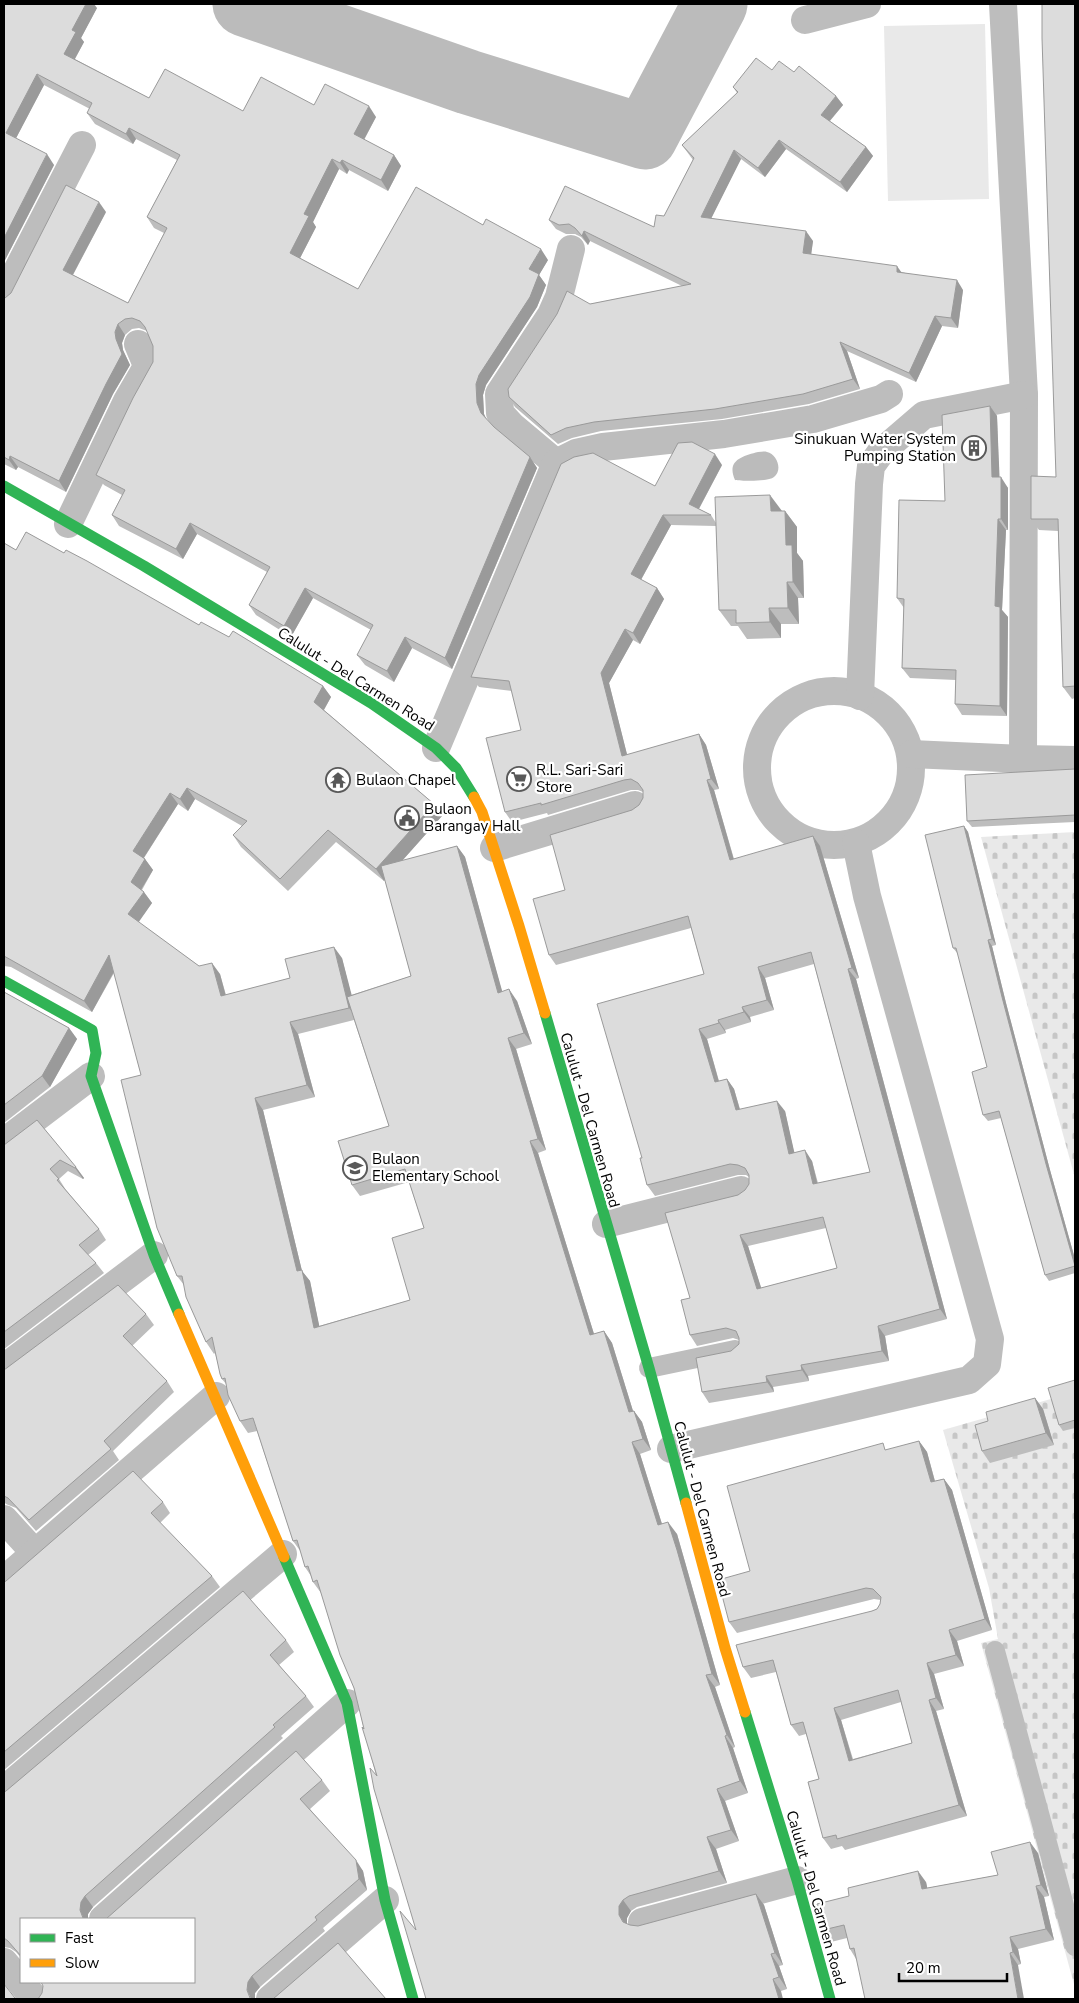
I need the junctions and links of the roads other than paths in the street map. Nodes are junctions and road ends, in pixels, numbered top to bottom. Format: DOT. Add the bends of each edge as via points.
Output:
graph roads {
  1 [pos="867,4"];
  2 [pos="1003,4"];
  3 [pos="805,20"];
  4 [pos="82,145"];
  5 [pos="571,249"];
  6 [pos="4,296"];
  7 [pos="138,344"];
  8 [pos="889,394"];
  9 [pos="1024,394"];
  10 [pos="556,463"];
  11 [pos="4,486"];
  12 [pos="68,524"];
  13 [pos="860,696"];
  14 [pos="436,748"];
  15 [pos="911,754"];
  16 [pos="1023,760"];
  17 [pos="1075,760"];
  18 [pos="636,805"];
  19 [pos="856,843"];
  20 [pos="494,848"];
  21 [pos="4,981"];
  22 [pos="91,1076"];
  23 [pos="4,1142"];
  24 [pos="741,1190"];
  25 [pos="606,1224"];
  26 [pos="154,1254"];
  27 [pos="735,1350"];
  28 [pos="4,1368"];
  29 [pos="649,1368"];
  30 [pos="216,1396"];
  31 [pos="670,1449"];
  32 [pos="4,1519"];
  33 [pos="35,1552"];
  34 [pos="283,1554"];
  35 [pos="4,1580"];
  36 [pos="995,1650"];
  37 [pos="347,1704"];
  38 [pos="4,1790"];
  39 [pos="797,1880"];
  40 [pos="385,1900"];
  41 [pos="104,1918"];
  42 [pos="642,1922"];
  43 [pos="1075,1946"];
  44 [pos="4,1962"];
  45 [pos="20,1979"];
  46 [pos="270,1999"];
  47 [pos="413,1999"];
  48 [pos="830,1999"];
  1 -- 3 [label="street"];
  2 -- 9 [label="street"];
  4 -- 6 [label="street"];
  5 -- 10 [label="street" via="559,297 499,394 500,413"];
  7 -- 12 [label="street" via="146,363 145,370"];
  8 -- 10 [label="street" via="813,419 724,434 603,447 576,453"];
  9 -- 13 [label="street" via="924,415 881,452 871,466"];
  9 -- 16 [label="street"];
  10 -- 14 [label="street"];
  11 -- 12 [label="main road, Calulut - Del Carmen Road"];
  12 -- 14 [label="main road, Calulut - Del Carmen Road" via="371,703"];
  13 -- 15 [label="street" via="884,709 901,729"];
  13 -- 19 [label="street" via="837,691 814,694 792,703 774,719 762,740 756,763 758,787 772,815 795,836 825,846"];
  14 -- 20 [label="main road, Calulut - Del Carmen Road" via="468,786 482,812"];
  15 -- 16 [label="street"];
  15 -- 19 [label="street" via="909,792 889,824"];
  16 -- 17 [label="street"];
  18 -- 20 [label="street"];
  19 -- 31 [label="street" via="867,896 990,1339 987,1364 969,1380"];
  20 -- 25 [label="main road, Calulut - Del Carmen Road"];
  21 -- 22 [label="main road" via="92,1030 97,1057"];
  22 -- 23 [label="street"];
  22 -- 26 [label="main road"];
  24 -- 25 [label="street"];
  25 -- 29 [label="main road, Calulut - Del Carmen Road"];
  26 -- 28 [label="street"];
  26 -- 30 [label="main road"];
  27 -- 29 [label="lane"];
  29 -- 31 [label="main road, Calulut - Del Carmen Road"];
  30 -- 33 [label="street"];
  30 -- 34 [label="main road"];
  31 -- 39 [label="main road, Calulut - Del Carmen Road" via="734,1646"];
  32 -- 33 [label="street"];
  33 -- 35 [label="street"];
  34 -- 37 [label="main road"];
  34 -- 38 [label="street"];
  36 -- 43 [label="lane"];
  37 -- 40 [label="main road"];
  37 -- 41 [label="street"];
  39 -- 42 [label="street"];
  39 -- 48 [label="main road, Calulut - Del Carmen Road"];
  40 -- 46 [label="street"];
  40 -- 47 [label="main road"];
  44 -- 45 [label="street"];
}
